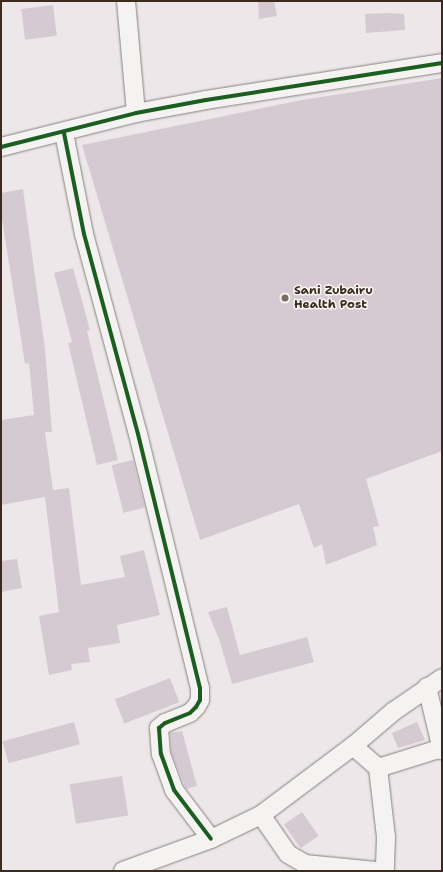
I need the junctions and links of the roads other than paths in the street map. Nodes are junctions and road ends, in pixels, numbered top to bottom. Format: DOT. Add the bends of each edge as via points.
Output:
graph roads {
  1 [pos="126,1"];
  2 [pos="442,63"];
  3 [pos="136,114"];
  4 [pos="64,133"];
  5 [pos="1,147"];
  6 [pos="442,678"];
  7 [pos="427,687"];
  8 [pos="354,746"];
  9 [pos="442,749"];
  10 [pos="378,768"];
  11 [pos="261,815"];
  12 [pos="211,839"];
  13 [pos="123,871"];
  14 [pos="376,871"];
  15 [pos="385,871"];
  1 -- 3 [label="street"];
  2 -- 3 [label="street" via="273,88"];
  3 -- 4 [label="street"];
  4 -- 5 [label="street"];
  4 -- 12 [label="street" via="84,234 138,434 200,688 200,700 190,713 165,722 159,728 161,754 174,790"];
  6 -- 7 [label="street"];
  7 -- 8 [label="street"];
  7 -- 9 [label="street"];
  8 -- 10 [label="street"];
  8 -- 11 [label="street"];
  9 -- 10 [label="street"];
  10 -- 15 [label="street" via="386,837"];
  11 -- 12 [label="street"];
  11 -- 14 [label="street" via="288,854 305,864"];
  12 -- 13 [label="street"];
}
